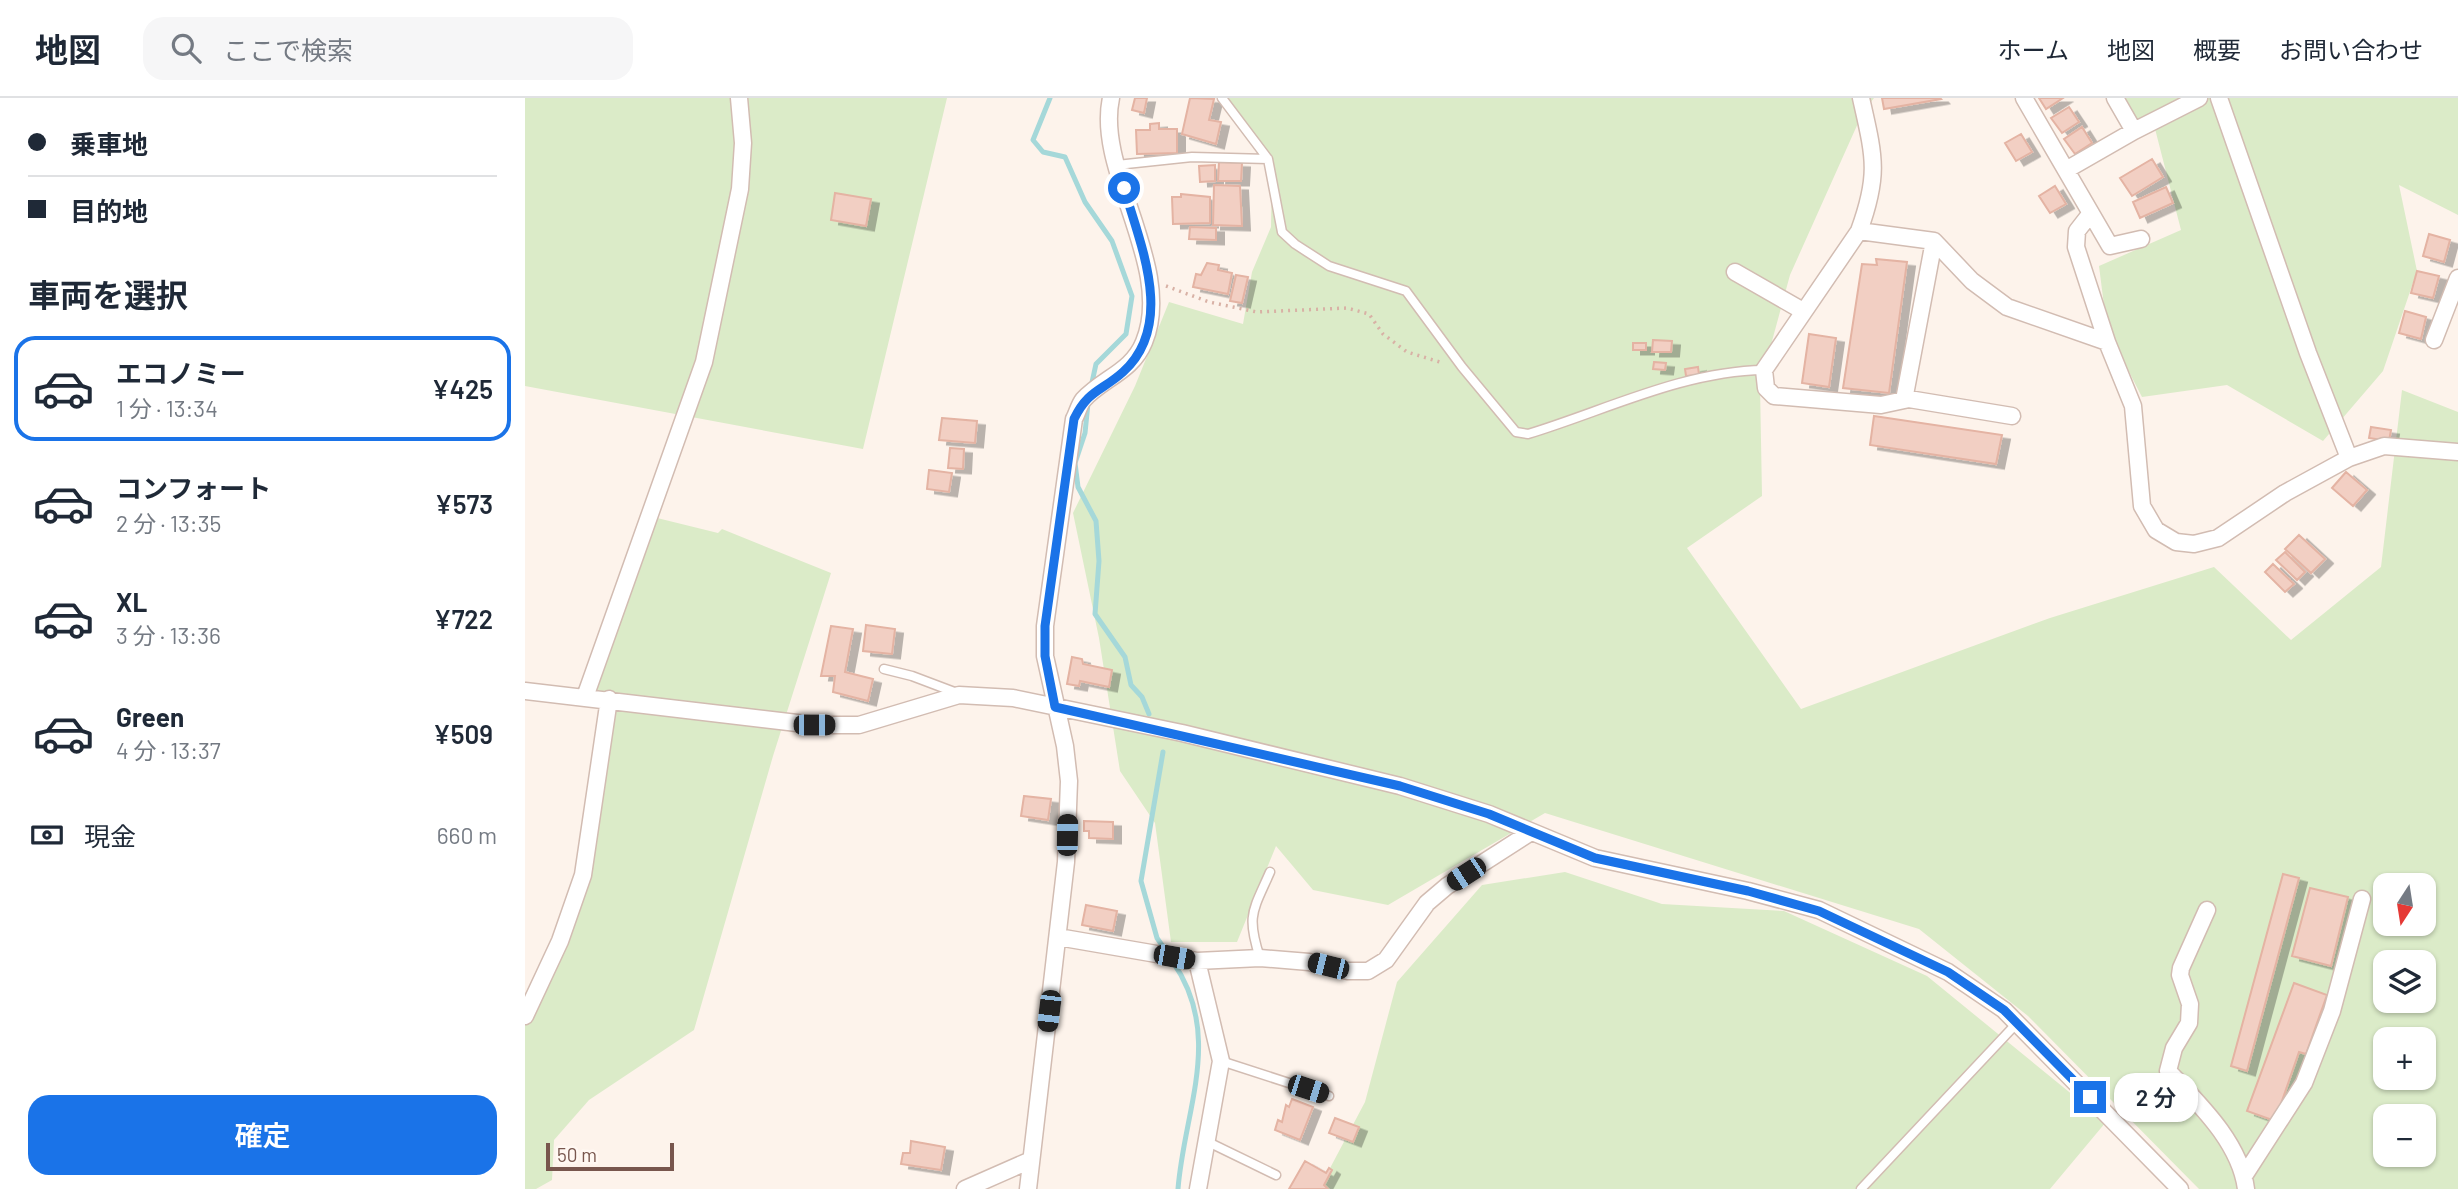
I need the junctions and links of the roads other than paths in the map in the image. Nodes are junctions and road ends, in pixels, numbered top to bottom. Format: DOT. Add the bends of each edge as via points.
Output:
graph roads {
  1 [pos="739,98"];
  2 [pos="1111,98"];
  3 [pos="1222,98"];
  4 [pos="1861,98"];
  5 [pos="2024,98"];
  6 [pos="2115,98"];
  7 [pos="2199,98"];
  8 [pos="2219,98"];
  9 [pos="2134,131"];
  10 [pos="1268,159"];
  11 [pos="1117,165"];
  12 [pos="2066,170"];
  13 [pos="2091,213"];
  14 [pos="1859,231"];
  15 [pos="2141,239"];
  16 [pos="1934,241"];
  17 [pos="1735,272"];
  18 [pos="2458,278"];
  19 [pos="1803,311"];
  20 [pos="2434,340"];
  21 [pos="2107,342"];
  22 [pos="1764,370"];
  23 [pos="1904,400"];
  24 [pos="2012,416"];
  25 [pos="2458,452"];
  26 [pos="2349,458"];
  27 [pos="884,669"];
  28 [pos="525,691"];
  29 [pos="960,695"];
  30 [pos="585,696"];
  31 [pos="609,699"];
  32 [pos="1055,707"];
  33 [pos="1531,832"];
  34 [pos="1270,872"];
  35 [pos="2362,899"];
  36 [pos="2207,910"];
  37 [pos="1058,937"];
  38 [pos="1260,958"];
  39 [pos="1197,961"];
  40 [pos="525,1016"];
  41 [pos="2018,1023"];
  42 [pos="1221,1060"];
  43 [pos="1329,1096"];
  44 [pos="1205,1140"];
  45 [pos="1031,1160"];
  46 [pos="1276,1175"];
  47 [pos="2245,1183"];
  48 [pos="964,1189"];
  49 [pos="1028,1189"];
  50 [pos="1198,1189"];
  51 [pos="1861,1189"];
  52 [pos="2180,1189"];
  1 -- 30 [label="street" via="743,142 740,189 705,362"];
  2 -- 11 [label="street" via="1108,113"];
  3 -- 10 [label="lane"];
  4 -- 14 [label="street" via="1874,155 1873,193"];
  5 -- 12 [label="street"];
  6 -- 9 [label="street"];
  7 -- 9 [label="street"];
  8 -- 26 [label="street"];
  9 -- 12 [label="street"];
  10 -- 11 [label="lane" via="1192,157"];
  10 -- 22 [label="lane" via="1282,232 1329,266 1406,291 1509,426 1528,434 1672,386 1743,370"];
  11 -- 32 [label="street" via="1150,280 1151,300 1144,342 1125,371 1083,401 1074,419 1045,626 1045,656"];
  12 -- 13 [label="street"];
  13 -- 15 [label="street" via="2110,246"];
  13 -- 21 [label="street" via="2077,230 2076,247"];
  14 -- 16 [label="street"];
  14 -- 19 [label="street"];
  16 -- 21 [label="street" via="1972,281 2007,307"];
  16 -- 23 [label="street"];
  17 -- 19 [label="street"];
  18 -- 20 [label="street"];
  19 -- 22 [label="street"];
  21 -- 26 [label="street" via="2133,406 2142,506 2156,530 2176,542 2194,544 2218,538"];
  22 -- 23 [label="street" via="1766,388 1774,396 1881,405"];
  23 -- 24 [label="street"];
  25 -- 26 [label="street" via="2385,446"];
  27 -- 29 [label="lane"];
  28 -- 30 [label="street"];
  29 -- 31 [label="street" via="859,725 814,725"];
  29 -- 32 [label="street" via="1013,698"];
  30 -- 31 [label="street"];
  31 -- 40 [label="street" via="583,875 560,941"];
  32 -- 33 [label="street" via="1400,786"];
  32 -- 37 [label="street" via="1069,781"];
  33 -- 38 [label="street" via="1427,903 1386,960 1368,971"];
  33 -- 41 [label="street" via="1595,858 1819,911 1948,972"];
  34 -- 38 [label="lane" via="1250,918"];
  35 -- 47 [label="street" via="2332,1011 2304,1083"];
  36 -- 47 [label="street" via="2181,968 2190,1004 2189,1023 2174,1048 2168,1071 2215,1121"];
  37 -- 39 [label="street"];
  37 -- 45 [label="street"];
  38 -- 39 [label="street"];
  39 -- 42 [label="street"];
  41 -- 51 [label="lane"];
  41 -- 52 [label="street"];
  42 -- 43 [label="lane"];
  42 -- 44 [label="street"];
  44 -- 46 [label="lane"];
  44 -- 50 [label="street"];
  45 -- 48 [label="street"];
  45 -- 49 [label="street"];
}
